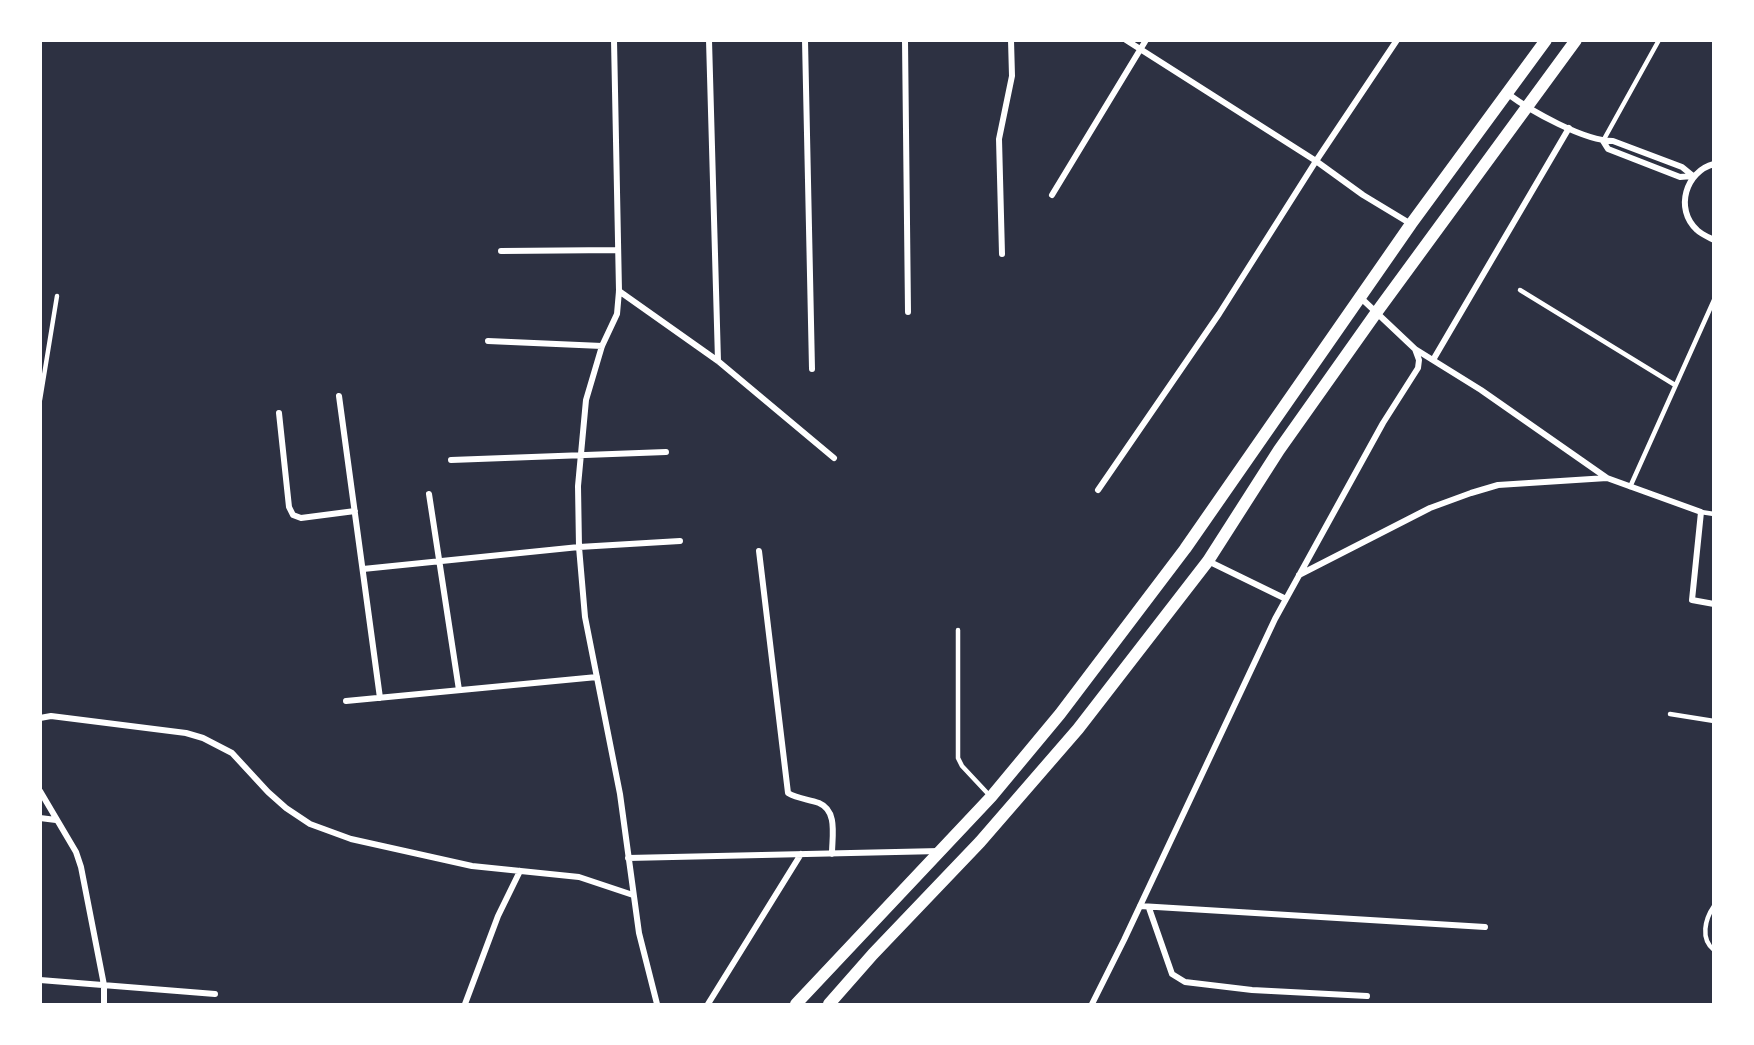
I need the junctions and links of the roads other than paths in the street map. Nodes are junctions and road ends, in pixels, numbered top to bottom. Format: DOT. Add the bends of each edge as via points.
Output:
graph roads {
  1 [pos="614,40"];
  2 [pos="709,40"];
  3 [pos="805,40"];
  4 [pos="905,40"];
  5 [pos="1011,40"];
  6 [pos="1126,40"];
  7 [pos="1146,40"];
  8 [pos="1397,40"];
  9 [pos="1546,40"];
  10 [pos="1576,40"];
  11 [pos="1659,40"];
  12 [pos="1140,50"];
  13 [pos="1508,94"];
  14 [pos="1527,108"];
  15 [pos="1569,128"];
  16 [pos="1603,141"];
  17 [pos="1316,161"];
  18 [pos="1713,164"];
  19 [pos="1693,176"];
  20 [pos="1052,195"];
  21 [pos="1411,224"];
  22 [pos="1713,240"];
  23 [pos="618,250"];
  24 [pos="501,251"];
  25 [pos="1002,254"];
  26 [pos="1520,290"];
  27 [pos="619,291"];
  28 [pos="57,296"];
  29 [pos="1361,298"];
  30 [pos="1713,300"];
  31 [pos="908,312"];
  32 [pos="1376,313"];
  33 [pos="488,341"];
  34 [pos="602,346"];
  35 [pos="1415,349"];
  36 [pos="1432,360"];
  37 [pos="718,361"];
  38 [pos="812,369"];
  39 [pos="1676,385"];
  40 [pos="339,396"];
  41 [pos="40,400"];
  42 [pos="279,413"];
  43 [pos="666,452"];
  44 [pos="581,454"];
  45 [pos="834,458"];
  46 [pos="451,460"];
  47 [pos="1607,478"];
  48 [pos="1630,487"];
  49 [pos="1098,490"];
  50 [pos="429,494"];
  51 [pos="355,511"];
  52 [pos="1701,512"];
  53 [pos="1713,514"];
  54 [pos="680,541"];
  55 [pos="579,548"];
  56 [pos="759,552"];
  57 [pos="440,561"];
  58 [pos="1208,561"];
  59 [pos="363,569"];
  60 [pos="1299,576"];
  61 [pos="1286,599"];
  62 [pos="1713,604"];
  63 [pos="958,630"];
  64 [pos="597,677"];
  65 [pos="459,690"];
  66 [pos="380,698"];
  67 [pos="346,701"];
  68 [pos="1670,714"];
  69 [pos="40,718"];
  70 [pos="1713,721"];
  71 [pos="40,790"];
  72 [pos="991,797"];
  73 [pos="40,818"];
  74 [pos="56,820"];
  75 [pos="940,851"];
  76 [pos="801,854"];
  77 [pos="831,854"];
  78 [pos="628,858"];
  79 [pos="520,871"];
  80 [pos="633,895"];
  81 [pos="1140,906"];
  82 [pos="1713,906"];
  83 [pos="1149,908"];
  84 [pos="1485,927"];
  85 [pos="1713,950"];
  86 [pos="40,980"];
  87 [pos="104,985"];
  88 [pos="215,994"];
  89 [pos="1366,996"];
  90 [pos="104,1005"];
  91 [pos="465,1005"];
  92 [pos="657,1005"];
  93 [pos="708,1005"];
  94 [pos="796,1005"];
  95 [pos="829,1005"];
  96 [pos="1092,1005"];
  1 -- 23 [label="street"];
  2 -- 37 [label="street"];
  3 -- 38 [label="street"];
  4 -- 31 [label="street"];
  5 -- 25 [label="street" via="1012,76 999,139"];
  6 -- 12 [label="street"];
  7 -- 12 [label="street"];
  8 -- 17 [label="street"];
  9 -- 13 [label="main road"];
  10 -- 14 [label="main road"];
  11 -- 16 [label="lane"];
  12 -- 17 [label="street"];
  12 -- 20 [label="street"];
  13 -- 14 [label="street"];
  13 -- 21 [label="main road"];
  14 -- 15 [label="street"];
  14 -- 32 [label="main road"];
  15 -- 16 [label="street"];
  15 -- 36 [label="street"];
  16 -- 19 [label="street" via="1608,149 1680,177"];
  17 -- 21 [label="street"];
  17 -- 49 [label="street" via="1219,314"];
  18 -- 19 [label="street"];
  19 -- 22 [label="street" via="1684,203 1689,220"];
  21 -- 29 [label="main road"];
  23 -- 24 [label="street"];
  23 -- 27 [label="street"];
  26 -- 39 [label="lane"];
  27 -- 34 [label="street" via="617,314"];
  27 -- 37 [label="street"];
  28 -- 41 [label="lane"];
  29 -- 32 [label="street"];
  29 -- 72 [label="main road" via="1185,549 1060,714"];
  30 -- 39 [label="lane"];
  32 -- 35 [label="street"];
  32 -- 58 [label="main road"];
  33 -- 34 [label="street"];
  34 -- 44 [label="street" via="586,400"];
  35 -- 36 [label="street"];
  35 -- 60 [label="street" via="1418,368 1383,423"];
  36 -- 47 [label="street"];
  37 -- 45 [label="street"];
  39 -- 48 [label="lane"];
  40 -- 51 [label="street"];
  42 -- 51 [label="street" via="293,515 301,518"];
  43 -- 44 [label="street"];
  44 -- 46 [label="street"];
  44 -- 55 [label="street"];
  47 -- 48 [label="street"];
  47 -- 60 [label="street" via="1498,485 1471,493 1430,508"];
  48 -- 52 [label="street"];
  50 -- 57 [label="street"];
  51 -- 59 [label="street"];
  52 -- 53 [label="lane"];
  52 -- 62 [label="street" via="1692,600"];
  54 -- 55 [label="street"];
  55 -- 57 [label="street"];
  55 -- 64 [label="street" via="585,617"];
  56 -- 77 [label="street" via="788,793 829,810"];
  57 -- 59 [label="street"];
  57 -- 65 [label="street"];
  58 -- 61 [label="street"];
  58 -- 95 [label="main road" via="1035,781"];
  59 -- 66 [label="street"];
  60 -- 61 [label="street"];
  61 -- 81 [label="street"];
  63 -- 72 [label="lane" via="958,758"];
  64 -- 65 [label="street"];
  64 -- 78 [label="street"];
  65 -- 66 [label="street"];
  66 -- 67 [label="street"];
  68 -- 70 [label="lane"];
  69 -- 79 [label="street" via="51,716 203,738 232,753 268,792 310,824 351,839 472,866"];
  71 -- 74 [label="street"];
  72 -- 75 [label="main road"];
  73 -- 74 [label="street"];
  74 -- 87 [label="street" via="81,867"];
  75 -- 77 [label="street"];
  75 -- 94 [label="main road"];
  76 -- 77 [label="street"];
  76 -- 78 [label="street"];
  76 -- 93 [label="street"];
  78 -- 80 [label="street"];
  79 -- 80 [label="street" via="579,877"];
  79 -- 91 [label="street" via="498,916"];
  80 -- 92 [label="street"];
  81 -- 83 [label="street"];
  81 -- 96 [label="street"];
  82 -- 85 [label="lane" via="1704,934"];
  83 -- 84 [label="street"];
  83 -- 89 [label="street" via="1172,974 1185,982"];
  86 -- 87 [label="street"];
  87 -- 88 [label="street"];
  87 -- 90 [label="street"];
}
